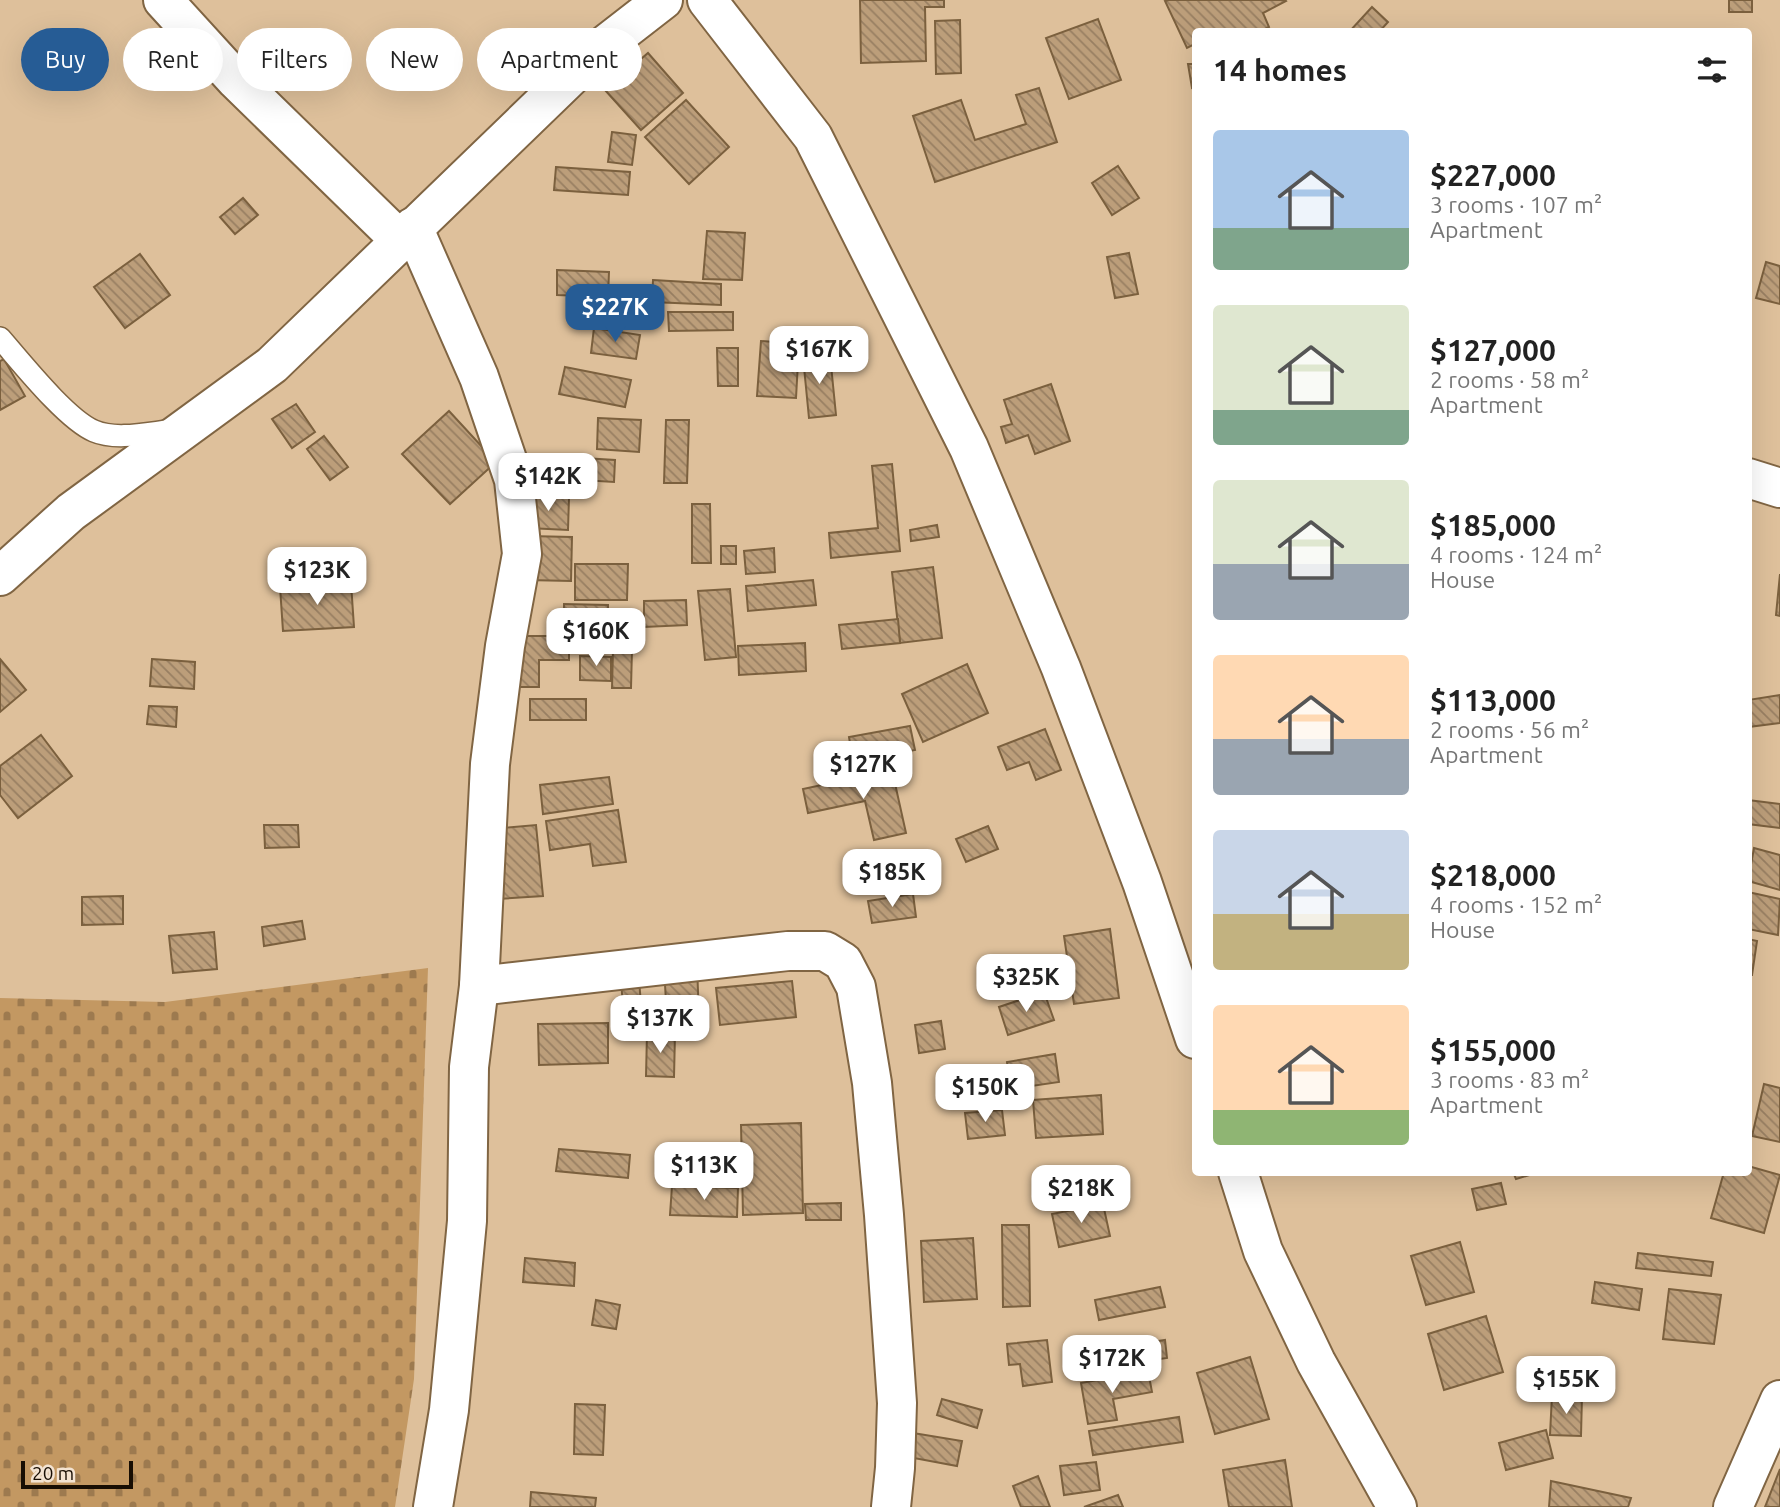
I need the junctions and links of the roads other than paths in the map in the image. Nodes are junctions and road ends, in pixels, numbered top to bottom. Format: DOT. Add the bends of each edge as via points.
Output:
graph roads {
  1 [pos="163,0"];
  2 [pos="663,0"];
  3 [pos="715,4"];
  4 [pos="407,233"];
  5 [pos="0,338"];
  6 [pos="185,430"];
  7 [pos="1752,479"];
  8 [pos="1780,488"];
  9 [pos="0,576"];
  10 [pos="479,986"];
  11 [pos="1192,1030"];
  12 [pos="1239,1176"];
  13 [pos="1780,1400"];
  14 [pos="433,1507"];
  15 [pos="891,1507"];
  16 [pos="1398,1507"];
  17 [pos="1733,1507"];
  1 -- 4 [label="street" via="245,90"];
  2 -- 4 [label="street" via="596,52"];
  3 -- 11 [label="street" via="813,137 969,448 1061,668"];
  4 -- 6 [label="street" via="272,365"];
  4 -- 10 [label="street" via="479,377 514,480 522,554 490,764"];
  5 -- 6 [label="lane" via="48,393 92,430 121,434"];
  6 -- 9 [label="street" via="71,512"];
  7 -- 8 [label="street"];
  10 -- 14 [label="street" via="469,1067 467,1221 449,1410"];
  10 -- 15 [label="street" via="788,951 824,951 842,962 856,987 872,1083 884,1215 897,1403"];
  12 -- 16 [label="street" via="1263,1251 1316,1362"];
  13 -- 17 [label="street"];
}
